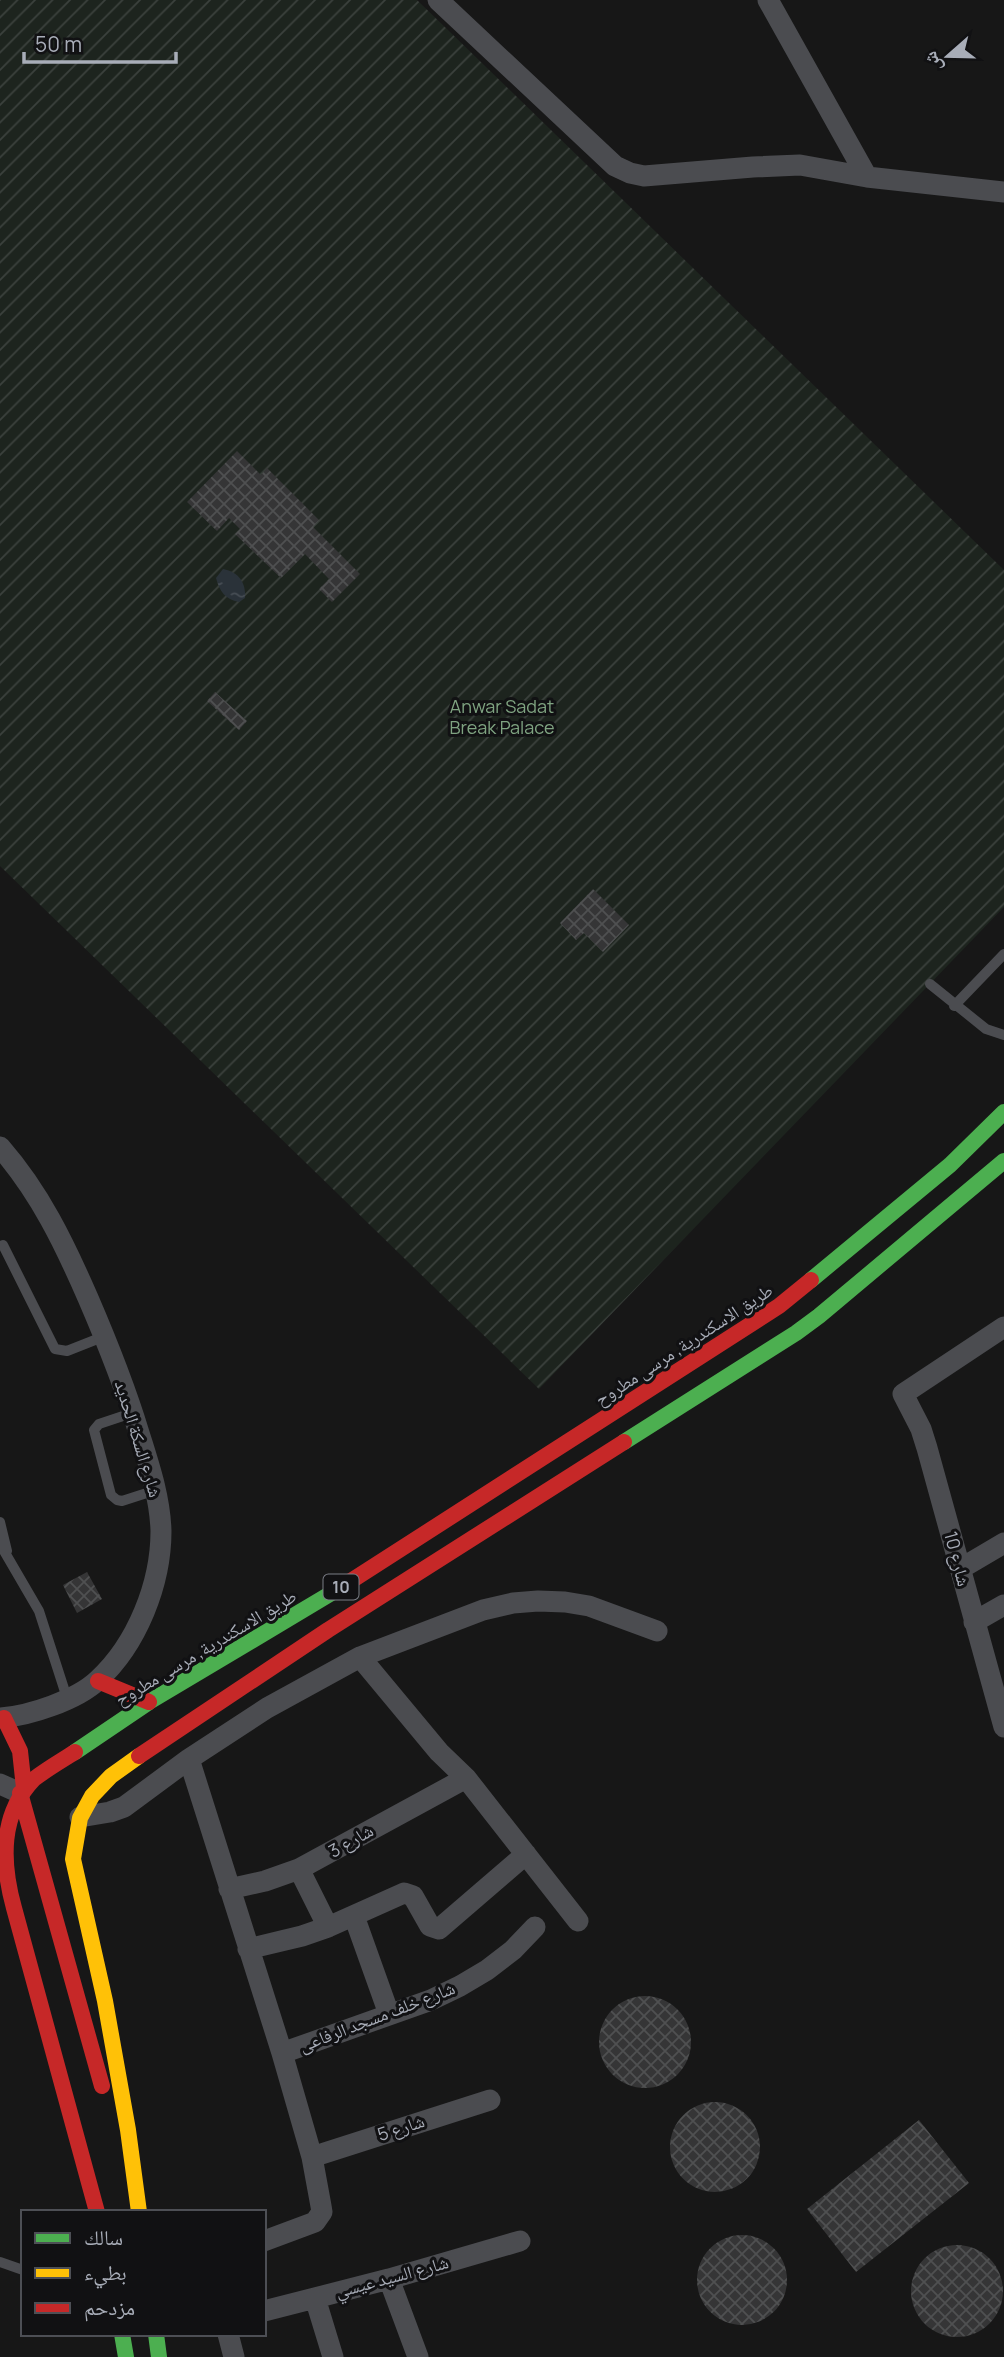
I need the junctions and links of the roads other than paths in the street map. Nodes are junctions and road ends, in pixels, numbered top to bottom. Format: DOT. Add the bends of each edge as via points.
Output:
graph roads {
  1 [pos="438,0"];
  2 [pos="768,0"];
  3 [pos="867,177"];
  4 [pos="1004,192"];
  5 [pos="1004,954"];
  6 [pos="930,984"];
  7 [pos="954,1006"];
  8 [pos="1004,1035"];
  9 [pos="1004,1112"];
  10 [pos="0,1147"];
  11 [pos="1004,1161"];
  12 [pos="3,1245"];
  13 [pos="1004,1327"];
  14 [pos="104,1336"];
  15 [pos="132,1413"];
  16 [pos="156,1490"];
  17 [pos="0,1522"];
  18 [pos="1004,1543"];
  19 [pos="0,1544"];
  20 [pos="9,1561"];
  21 [pos="960,1569"];
  22 [pos="1004,1605"];
  23 [pos="974,1622"];
  24 [pos="657,1631"];
  25 [pos="360,1657"];
  26 [pos="97,1681"];
  27 [pos="67,1698"];
  28 [pos="149,1702"];
  29 [pos="2,1718"];
  30 [pos="1004,1727"];
  31 [pos="189,1759"];
  32 [pos="466,1778"];
  33 [pos="0,1784"];
  34 [pos="22,1790"];
  35 [pos="80,1817"];
  36 [pos="526,1854"];
  37 [pos="299,1869"];
  38 [pos="229,1889"];
  39 [pos="354,1916"];
  40 [pos="579,1921"];
  41 [pos="328,1927"];
  42 [pos="535,1927"];
  43 [pos="248,1949"];
  44 [pos="15,1969"];
  45 [pos="38,2004"];
  46 [pos="389,2014"];
  47 [pos="282,2053"];
  48 [pos="490,2100"];
  49 [pos="128,2130"];
  50 [pos="312,2157"];
  51 [pos="96,2210"];
  52 [pos="139,2210"];
  53 [pos="266,2240"];
  54 [pos="520,2242"];
  55 [pos="0,2262"];
  56 [pos="21,2269"];
  57 [pos="389,2279"];
  58 [pos="315,2298"];
  59 [pos="266,2310"];
  60 [pos="122,2336"];
  61 [pos="156,2336"];
  62 [pos="229,2336"];
  63 [pos="126,2357"];
  64 [pos="159,2357"];
  65 [pos="234,2357"];
  66 [pos="333,2357"];
  67 [pos="418,2357"];
  1 -- 3 [label="street" via="615,166 630,173 653,176 800,165"];
  2 -- 3 [label="street"];
  3 -- 4 [label="street"];
  5 -- 7 [label="lane"];
  6 -- 7 [label="lane"];
  7 -- 8 [label="lane" via="986,1029"];
  9 -- 28 [label="main road, طريق الاسكندرية, مرسى مطروح / 10" via="950,1165 803,1289 754,1324 311,1606"];
  10 -- 14 [label="street, شارع السكة الحديد" via="49,1214"];
  11 -- 35 [label="main road, 10" via="804,1327 328,1630 123,1767 97,1788"];
  12 -- 14 [label="lane" via="55,1349 67,1351"];
  13 -- 21 [label="street, شارع 10" via="903,1394 921,1429"];
  14 -- 15 [label="street, شارع السكة الحديد"];
  15 -- 16 [label="street, شارع السكة الحديد"];
  15 -- 16 [label="lane" via="94,1430 111,1494 122,1501"];
  16 -- 26 [label="street, شارع السكة الحديد" via="161,1532 156,1573 144,1613 124,1649"];
  17 -- 20 [label="lane"];
  18 -- 21 [label="street"];
  19 -- 20 [label="lane"];
  20 -- 27 [label="lane" via="39,1611"];
  21 -- 23 [label="street, شارع 10"];
  22 -- 23 [label="street"];
  23 -- 30 [label="street, شارع 10"];
  24 -- 25 [label="street" via="589,1606 552,1601 513,1603 448,1622"];
  25 -- 31 [label="street" via="277,1702"];
  25 -- 32 [label="street"];
  26 -- 27 [label="street, شارع السكة الحديد"];
  26 -- 28 [label="main road"];
  27 -- 29 [label="street, شارع السكة الحديد"];
  28 -- 34 [label="main road, طريق الاسكندرية, مرسى مطروح / 10"];
  29 -- 34 [label="main road" via="15,1734 21,1752"];
  31 -- 35 [label="street" via="124,1807"];
  31 -- 38 [label="street"];
  32 -- 36 [label="street"];
  32 -- 37 [label="street, شارع 3"];
  33 -- 34 [label="street"];
  34 -- 45 [label="main road, طريق الاسكندرية, مرسى مطروح / 10" via="6,1816 2,1862"];
  34 -- 49 [label="main road" via="94,2065"];
  35 -- 49 [label="main road, 10" via="73,1859"];
  36 -- 39 [label="street" via="439,1929 430,1926 413,1896 404,1893"];
  36 -- 40 [label="street"];
  37 -- 38 [label="street, شارع 3"];
  37 -- 41 [label="street"];
  38 -- 43 [label="street"];
  39 -- 41 [label="street"];
  39 -- 46 [label="street"];
  41 -- 43 [label="street"];
  42 -- 46 [label="street, شارع خلف مسجد الرفاعى" via="513,1950 460,1986"];
  43 -- 47 [label="street"];
  44 -- 45 [label="main road"];
  45 -- 51 [label="main road, طريق الاسكندرية, مرسى مطروح / 10"];
  46 -- 47 [label="street, شارع خلف مسجد الرفاعى"];
  47 -- 50 [label="street"];
  48 -- 50 [label="street, شارع 5"];
  49 -- 52 [label="main road, 10"];
  50 -- 53 [label="street" via="320,2217"];
  54 -- 57 [label="street, شارع السيد عيسي"];
  55 -- 56 [label="lane"];
  57 -- 58 [label="street, شارع السيد عيسي"];
  57 -- 67 [label="street"];
  58 -- 59 [label="street, شارع السيد عيسي"];
  58 -- 66 [label="street"];
  60 -- 63 [label="main road"];
  61 -- 64 [label="main road"];
  62 -- 65 [label="street"];
}
